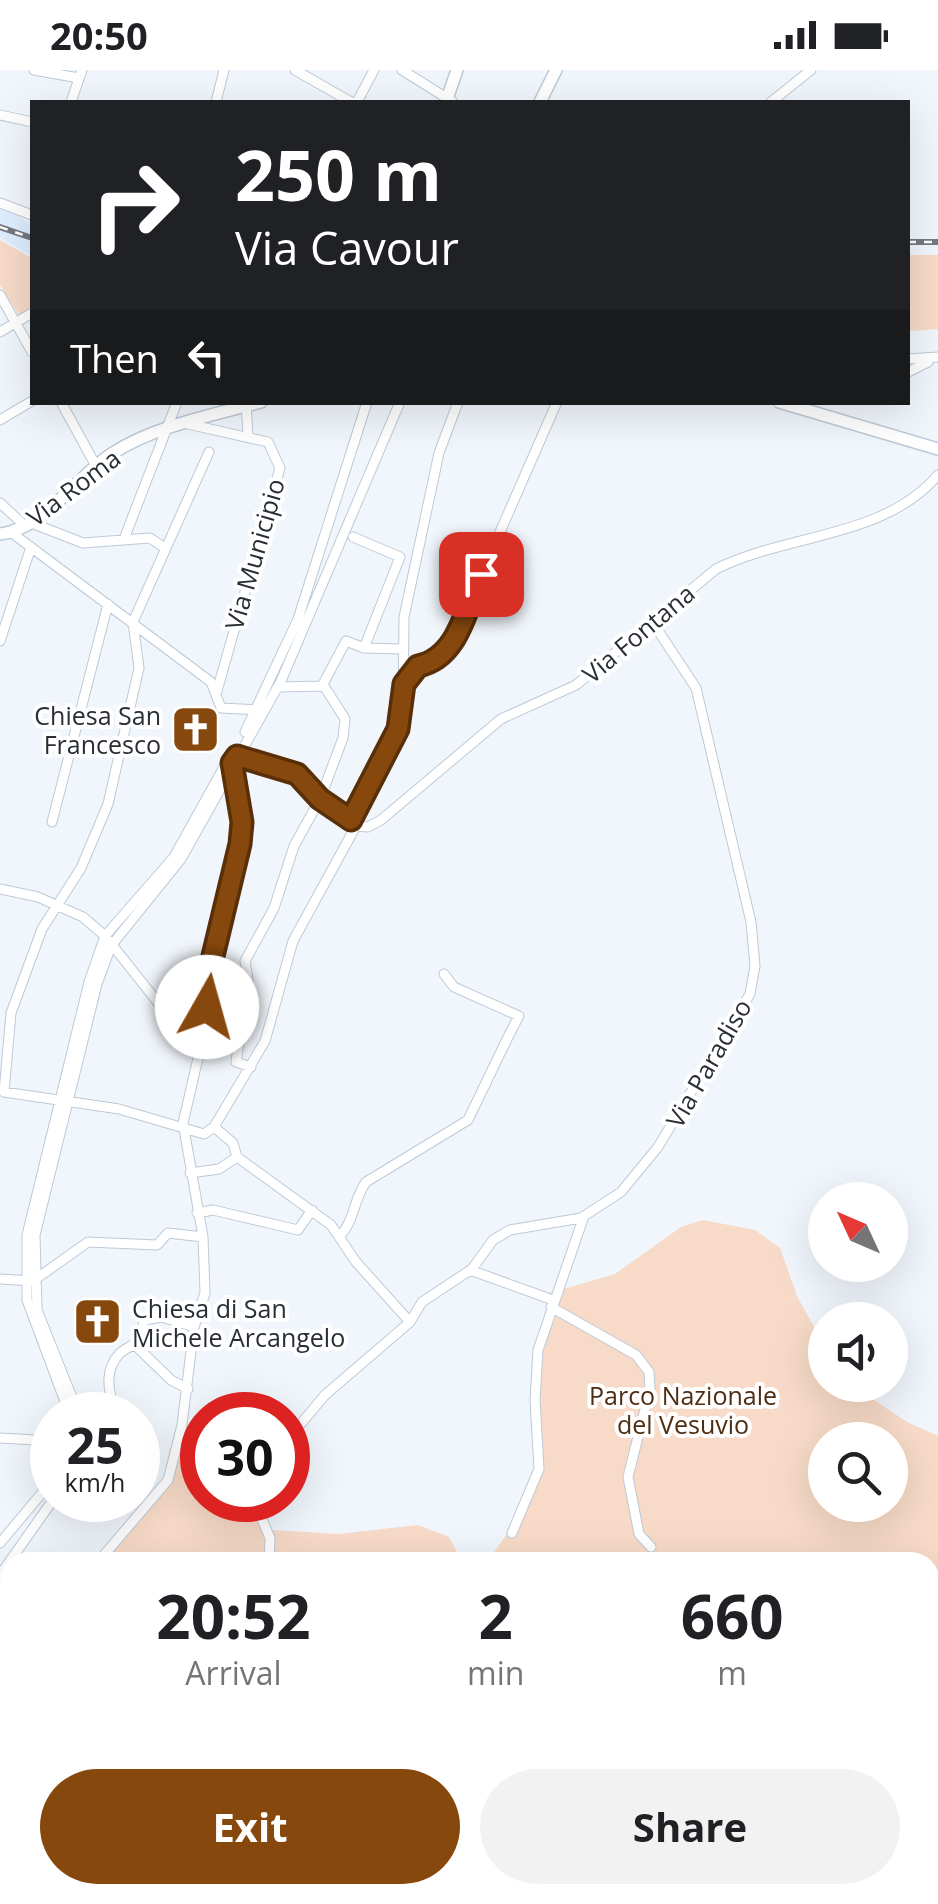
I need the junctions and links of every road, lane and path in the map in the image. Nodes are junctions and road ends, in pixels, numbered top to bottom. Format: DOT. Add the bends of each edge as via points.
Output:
graph roads {
  1 [pos="34,70"];
  2 [pos="224,70"];
  3 [pos="294,70"];
  4 [pos="374,70"];
  5 [pos="402,70"];
  6 [pos="456,70"];
  7 [pos="556,70"];
  8 [pos="812,70"];
  9 [pos="80,74"];
  10 [pos="72,100"];
  11 [pos="216,100"];
  12 [pos="350,100"];
  13 [pos="355,100"];
  14 [pos="446,100"];
  15 [pos="449,100"];
  16 [pos="541,100"];
  17 [pos="773,100"];
  18 [pos="0,115"];
  19 [pos="30,122"];
  20 [pos="0,203"];
  21 [pos="30,215"];
  22 [pos="0,295"];
  23 [pos="30,314"];
  24 [pos="15,322"];
  25 [pos="0,332"];
  26 [pos="30,348"];
  27 [pos="936,358"];
  28 [pos="910,359"];
  29 [pos="910,371"];
  30 [pos="30,402"];
  31 [pos="63,405"];
  32 [pos="174,405"];
  33 [pos="243,405"];
  34 [pos="246,405"];
  35 [pos="365,405"];
  36 [pos="399,405"];
  37 [pos="457,405"];
  38 [pos="556,405"];
  39 [pos="797,405"];
  40 [pos="0,420"];
  41 [pos="188,424"];
  42 [pos="170,428"];
  43 [pos="248,435"];
  44 [pos="938,449"];
  45 [pos="209,452"];
  46 [pos="96,466"];
  47 [pos="938,475"];
  48 [pos="0,504"];
  49 [pos="26,523"];
  50 [pos="6,533"];
  51 [pos="352,538"];
  52 [pos="124,539"];
  53 [pos="30,547"];
  54 [pos="165,548"];
  55 [pos="400,557"];
  56 [pos="416,564"];
  57 [pos="108,604"];
  58 [pos="651,620"];
  59 [pos="133,622"];
  60 [pos="0,641"];
  61 [pos="364,648"];
  62 [pos="401,650"];
  63 [pos="404,684"];
  64 [pos="322,686"];
  65 [pos="278,687"];
  66 [pos="217,691"];
  67 [pos="261,710"];
  68 [pos="235,759"];
  69 [pos="320,799"];
  70 [pos="52,822"];
  71 [pos="354,823"];
  72 [pos="0,889"];
  73 [pos="54,904"];
  74 [pos="105,936"];
  75 [pos="111,946"];
  76 [pos="444,974"];
  77 [pos="198,1054"];
  78 [pos="251,1067"];
  79 [pos="65,1103"];
  80 [pos="214,1127"];
  81 [pos="184,1130"];
  82 [pos="237,1156"];
  83 [pos="190,1173"];
  84 [pos="312,1210"];
  85 [pos="197,1213"];
  86 [pos="584,1216"];
  87 [pos="340,1236"];
  88 [pos="203,1238"];
  89 [pos="470,1270"];
  90 [pos="0,1278"];
  91 [pos="28,1281"];
  92 [pos="552,1303"];
  93 [pos="410,1322"];
  94 [pos="194,1327"];
  95 [pos="135,1345"];
  96 [pos="188,1389"];
  97 [pos="61,1392"];
  98 [pos="70,1392"];
  99 [pos="112,1392"];
  100 [pos="310,1413"];
  101 [pos="0,1438"];
  102 [pos="30,1440"];
  103 [pos="30,1507"];
  104 [pos="38,1522"];
  105 [pos="262,1522"];
  106 [pos="512,1533"];
  107 [pos="0,1542"];
  108 [pos="651,1547"];
  109 [pos="17,1552"];
  110 [pos="107,1552"];
  111 [pos="269,1552"];
  1 -- 9 [label="street"];
  2 -- 11 [label="street"];
  3 -- 12 [label="street"];
  4 -- 13 [label="street"];
  5 -- 14 [label="street"];
  6 -- 15 [label="main road"];
  7 -- 16 [label="main road"];
  8 -- 17 [label="street"];
  9 -- 10 [label="street"];
  18 -- 19 [label="street"];
  20 -- 21 [label="street"];
  22 -- 24 [label="street"];
  23 -- 24 [label="street"];
  24 -- 25 [label="street"];
  24 -- 26 [label="street"];
  27 -- 28 [label="street"];
  27 -- 29 [label="street"];
  30 -- 40 [label="street"];
  31 -- 46 [label="street"];
  32 -- 42 [label="street"];
  33 -- 41 [label="main road, Via Roma"];
  34 -- 43 [label="street"];
  35 -- 67 [label="street" via="298,619"];
  36 -- 65 [label="street"];
  37 -- 56 [label="street" via="439,452"];
  38 -- 63 [label="street" via="446,653 418,666"];
  39 -- 44 [label="main road"];
  41 -- 42 [label="main road, Via Roma"];
  41 -- 43 [label="street"];
  42 -- 46 [label="main road, Via Roma"];
  42 -- 52 [label="street"];
  43 -- 66 [label="street, Via Municipio" via="272,447 280,472"];
  45 -- 54 [label="street"];
  46 -- 49 [label="main road, Via Roma"];
  47 -- 58 [label="street, Via Fontana" via="894,513 729,562"];
  48 -- 49 [label="street"];
  49 -- 50 [label="main road, Via Roma"];
  49 -- 52 [label="street" via="83,544"];
  50 -- 53 [label="street"];
  51 -- 55 [label="street"];
  52 -- 54 [label="street" via="150,538"];
  53 -- 57 [label="street"];
  53 -- 60 [label="street"];
  54 -- 59 [label="street"];
  55 -- 56 [label="street"];
  55 -- 61 [label="street"];
  56 -- 62 [label="street"];
  57 -- 59 [label="street"];
  57 -- 70 [label="street"];
  58 -- 71 [label="street, Via Fontana" via="576,685 501,719 381,820 368,828"];
  58 -- 86 [label="street, Via Paradiso" via="696,688 752,922 755,966 737,1020 658,1147 621,1192"];
  59 -- 66 [label="street"];
  59 -- 73 [label="street" via="139,668 108,804 81,868"];
  61 -- 62 [label="street"];
  61 -- 64 [label="street" via="346,641"];
  62 -- 63 [label="street"];
  63 -- 71 [label="street" via="398,729"];
  64 -- 65 [label="street"];
  64 -- 69 [label="street" via="345,720"];
  65 -- 67 [label="street"];
  66 -- 67 [label="street" via="221,708"];
  67 -- 68 [label="street"];
  67 -- 74 [label="street" via="174,856"];
  68 -- 69 [label="street" via="297,774"];
  68 -- 75 [label="street" via="181,859"];
  68 -- 77 [label="street" via="240,844"];
  69 -- 71 [label="street"];
  69 -- 78 [label="street" via="245,962 236,1062"];
  71 -- 78 [label="street" via="293,940 274,1015"];
  72 -- 73 [label="street"];
  73 -- 74 [label="street"];
  73 -- 79 [label="street" via="11,1013 4,1092"];
  74 -- 75 [label="street"];
  74 -- 79 [label="street"];
  75 -- 77 [label="street"];
  75 -- 79 [label="street"];
  76 -- 87 [label="street" via="454,986 520,1016 519,1024 468,1120 366,1182"];
  77 -- 81 [label="street"];
  78 -- 80 [label="street"];
  79 -- 81 [label="street" via="119,1109"];
  79 -- 91 [label="street" via="27,1235"];
  80 -- 81 [label="street" via="204,1134"];
  80 -- 82 [label="street"];
  81 -- 83 [label="street"];
  82 -- 83 [label="street" via="219,1169"];
  82 -- 84 [label="street"];
  83 -- 85 [label="street"];
  84 -- 85 [label="street" via="298,1230 213,1210"];
  84 -- 87 [label="street"];
  85 -- 88 [label="street"];
  86 -- 89 [label="street, Via Paradiso" via="500,1234"];
  86 -- 92 [label="street"];
  87 -- 93 [label="street"];
  88 -- 91 [label="street" via="168,1233 157,1244 88,1242"];
  88 -- 94 [label="street" via="205,1293"];
  89 -- 92 [label="street"];
  89 -- 93 [label="street, Via Paradiso" via="422,1302"];
  90 -- 91 [label="street"];
  91 -- 97 [label="street" via="30,1312"];
  91 -- 98 [label="street"];
  92 -- 106 [label="street" via="537,1366 540,1469"];
  92 -- 108 [label="street" via="636,1355 650,1372 628,1477 639,1534"];
  93 -- 100 [label="street, Via Paradiso"];
  94 -- 95 [label="street" via="151,1318 140,1326"];
  94 -- 96 [label="street"];
  95 -- 96 [label="street"];
  95 -- 99 [label="street" via="116,1358 109,1373"];
  96 -- 110 [label="street" via="168,1480"];
  101 -- 102 [label="street"];
  103 -- 107 [label="street"];
  104 -- 109 [label="street"];
  105 -- 111 [label="street"];
}
